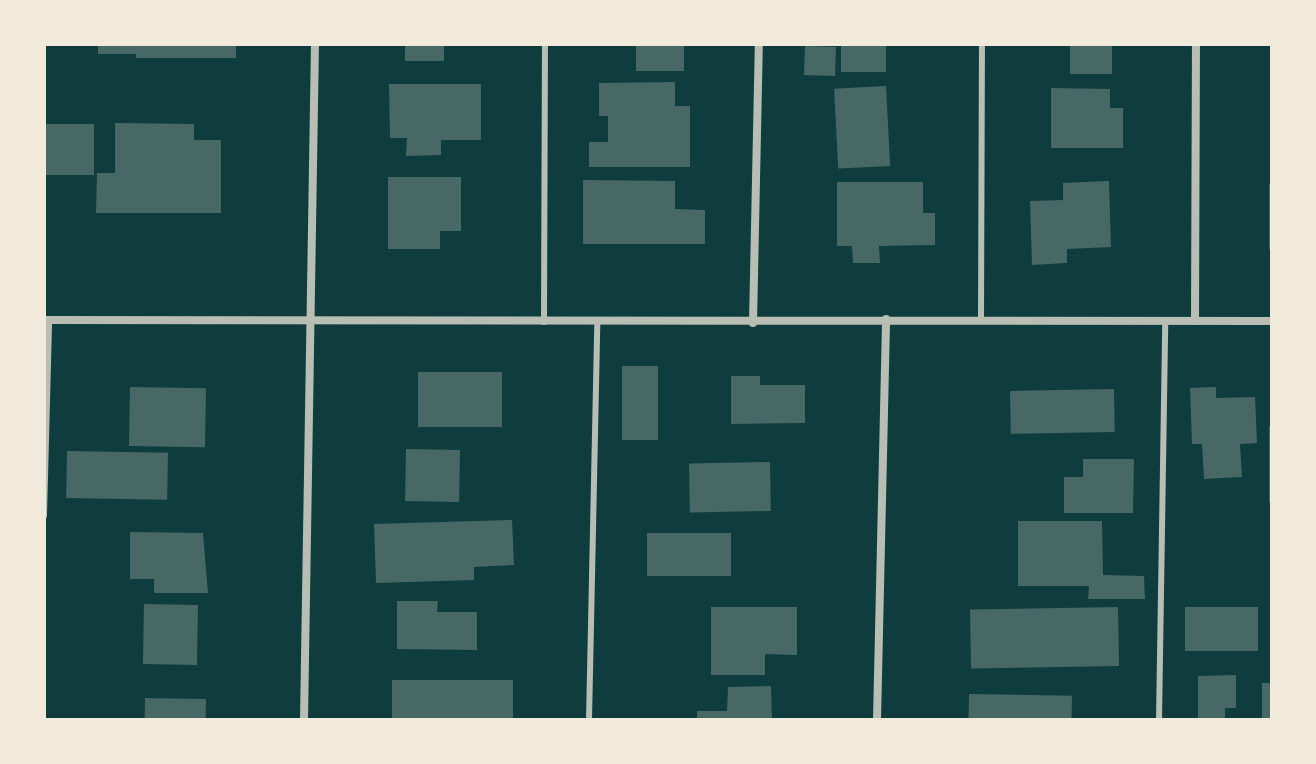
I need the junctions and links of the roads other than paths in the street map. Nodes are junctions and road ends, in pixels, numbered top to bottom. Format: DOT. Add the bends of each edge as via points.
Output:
graph roads {
  1 [pos="315,44"];
  2 [pos="545,44"];
  3 [pos="759,44"];
  4 [pos="982,44"];
  5 [pos="1196,44"];
  6 [pos="886,319"];
  7 [pos="981,319"];
  8 [pos="47,320"];
  9 [pos="1165,320"];
  10 [pos="309,321"];
  11 [pos="1195,321"];
  12 [pos="1272,321"];
  13 [pos="544,322"];
  14 [pos="597,322"];
  15 [pos="753,323"];
  16 [pos="44,516"];
  17 [pos="304,720"];
  18 [pos="589,720"];
  19 [pos="877,720"];
  20 [pos="1159,720"];
  1 -- 10 [label="street"];
  2 -- 13 [label="lane"];
  3 -- 15 [label="street"];
  4 -- 7 [label="lane"];
  5 -- 11 [label="street"];
  6 -- 7 [label="street"];
  6 -- 15 [label="street"];
  6 -- 19 [label="street"];
  7 -- 9 [label="street"];
  8 -- 10 [label="street"];
  8 -- 16 [label="lane"];
  9 -- 11 [label="street"];
  9 -- 20 [label="lane"];
  10 -- 13 [label="street"];
  10 -- 17 [label="street"];
  11 -- 12 [label="street"];
  13 -- 14 [label="street"];
  14 -- 15 [label="street"];
  14 -- 18 [label="lane"];
}
